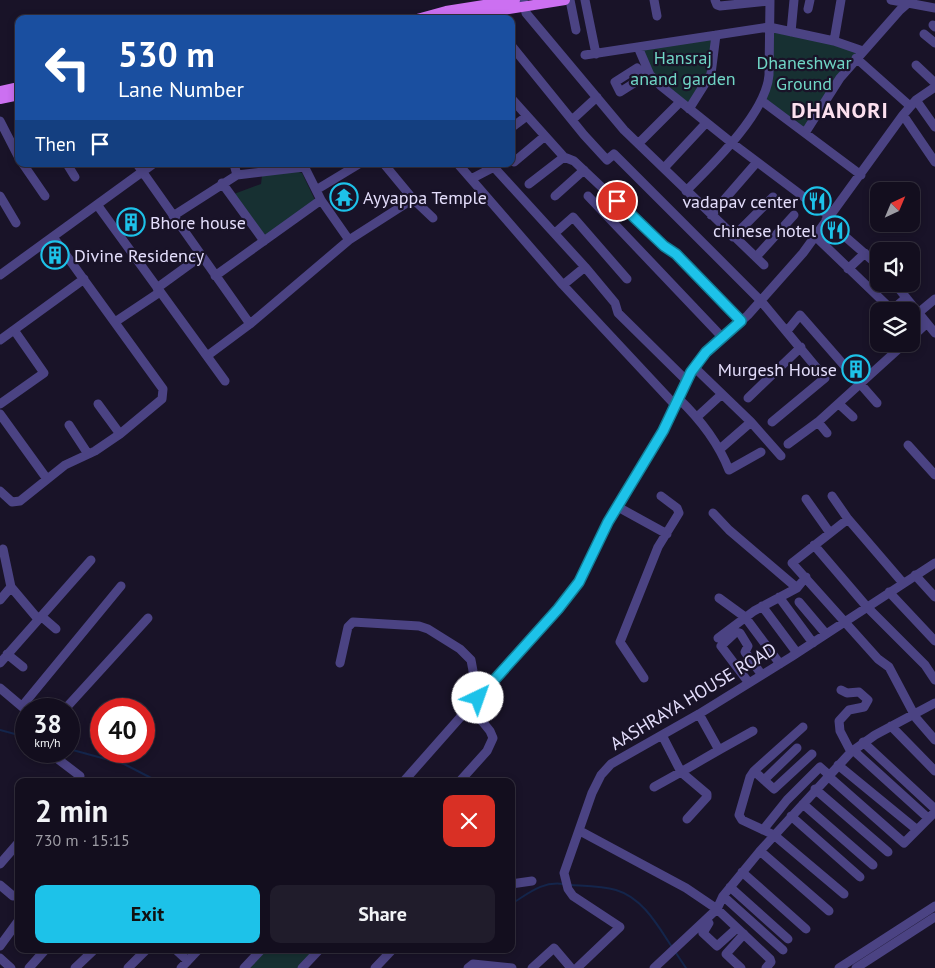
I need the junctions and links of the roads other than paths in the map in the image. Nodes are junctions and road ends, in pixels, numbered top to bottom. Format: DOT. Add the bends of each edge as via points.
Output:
graph roads {
  1 [pos="515,0"];
  2 [pos="565,0"];
  3 [pos="570,0"];
  4 [pos="585,0"];
  5 [pos="654,0"];
  6 [pos="715,0"];
  7 [pos="770,0"];
  8 [pos="794,0"];
  9 [pos="841,0"];
  10 [pos="891,0"];
  11 [pos="524,3"];
  12 [pos="908,3"];
  13 [pos="935,8"];
  14 [pos="487,12"];
  15 [pos="456,15"];
  16 [pos="656,16"];
  17 [pos="770,27"];
  18 [pos="576,30"];
  19 [pos="792,32"];
  20 [pos="924,34"];
  21 [pos="716,35"];
  22 [pos="834,41"];
  23 [pos="935,42"];
  24 [pos="638,47"];
  25 [pos="515,50"];
  26 [pos="863,51"];
  27 [pos="596,54"];
  28 [pos="586,55"];
  29 [pos="856,58"];
  30 [pos="916,65"];
  31 [pos="935,83"];
  32 [pos="935,87"];
  33 [pos="15,88"];
  34 [pos="0,91"];
  35 [pos="15,96"];
  36 [pos="597,97"];
  37 [pos="0,99"];
  38 [pos="762,101"];
  39 [pos="515,102"];
  40 [pos="680,102"];
  41 [pos="913,103"];
  42 [pos="689,109"];
  43 [pos="903,114"];
  44 [pos="527,116"];
  45 [pos="572,120"];
  46 [pos="0,121"];
  47 [pos="706,123"];
  48 [pos="515,125"];
  49 [pos="935,127"];
  50 [pos="805,133"];
  51 [pos="546,136"];
  52 [pos="732,143"];
  53 [pos="639,144"];
  54 [pos="15,150"];
  55 [pos="564,157"];
  56 [pos="515,161"];
  57 [pos="757,162"];
  58 [pos="935,162"];
  59 [pos="25,167"];
  60 [pos="70,167"];
  61 [pos="235,167"];
  62 [pos="290,167"];
  63 [pos="305,167"];
  64 [pos="354,167"];
  65 [pos="386,167"];
  66 [pos="461,167"];
  67 [pos="490,167"];
  68 [pos="495,167"];
  69 [pos="140,168"];
  70 [pos="664,168"];
  71 [pos="584,170"];
  72 [pos="236,175"];
  73 [pos="861,175"];
  74 [pos="75,178"];
  75 [pos="471,179"];
  76 [pos="222,183"];
  77 [pos="529,184"];
  78 [pos="316,190"];
  79 [pos="686,191"];
  80 [pos="0,196"];
  81 [pos="45,196"];
  82 [pos="555,196"];
  83 [pos="588,196"];
  84 [pos="773,197"];
  85 [pos="413,199"];
  86 [pos="321,200"];
  87 [pos="98,206"];
  88 [pos="710,215"];
  89 [pos="794,215"];
  90 [pos="172,216"];
  91 [pos="433,218"];
  92 [pos="828,218"];
  93 [pos="16,223"];
  94 [pos="555,233"];
  95 [pos="815,236"];
  96 [pos="53,237"];
  97 [pos="733,237"];
  98 [pos="349,240"];
  99 [pos="264,241"];
  100 [pos="865,252"];
  101 [pos="201,256"];
  102 [pos="756,257"];
  103 [pos="870,257"];
  104 [pos="764,265"];
  105 [pos="585,267"];
  106 [pos="848,269"];
  107 [pos="0,275"];
  108 [pos="215,276"];
  109 [pos="84,279"];
  110 [pos="627,279"];
  111 [pos="563,285"];
  112 [pos="158,290"];
  113 [pos="901,292"];
  114 [pos="906,298"];
  115 [pos="935,299"];
  116 [pos="761,301"];
  117 [pos="909,302"];
  118 [pos="920,312"];
  119 [pos="920,316"];
  120 [pos="741,321"];
  121 [pos="115,322"];
  122 [pos="250,324"];
  123 [pos="926,324"];
  124 [pos="14,330"];
  125 [pos="920,330"];
  126 [pos="787,331"];
  127 [pos="935,333"];
  128 [pos="722,337"];
  129 [pos="0,340"];
  130 [pos="801,347"];
  131 [pos="895,352"];
  132 [pos="207,356"];
  133 [pos="694,367"];
  134 [pos="225,381"];
  135 [pos="687,381"];
  136 [pos="860,385"];
  137 [pos="722,394"];
  138 [pos="748,398"];
  139 [pos="676,402"];
  140 [pos="877,403"];
  141 [pos="0,404"];
  142 [pos="98,404"];
  143 [pos="839,404"];
  144 [pos="0,414"];
  145 [pos="697,417"];
  146 [pos="852,418"];
  147 [pos="751,422"];
  148 [pos="772,422"];
  149 [pos="818,422"];
  150 [pos="69,425"];
  151 [pos="827,433"];
  152 [pos="120,434"];
  153 [pos="788,444"];
  154 [pos="908,445"];
  155 [pos="720,448"];
  156 [pos="761,452"];
  157 [pos="88,454"];
  158 [pos="781,456"];
  159 [pos="935,475"];
  160 [pos="47,479"];
  161 [pos="0,491"];
  162 [pos="662,496"];
  163 [pos="832,496"];
  164 [pos="806,499"];
  165 [pos="618,507"];
  166 [pos="713,513"];
  167 [pos="848,519"];
  168 [pos="830,533"];
  169 [pos="667,534"];
  170 [pos="814,545"];
  171 [pos="3,549"];
  172 [pos="91,560"];
  173 [pos="935,563"];
  174 [pos="915,576"];
  175 [pos="806,577"];
  176 [pos="903,583"];
  177 [pos="122,586"];
  178 [pos="11,587"];
  179 [pos="797,588"];
  180 [pos="889,592"];
  181 [pos="779,597"];
  182 [pos="935,597"];
  183 [pos="719,598"];
  184 [pos="0,600"];
  185 [pos="799,602"];
  186 [pos="762,606"];
  187 [pos="867,607"];
  188 [pos="40,617"];
  189 [pos="745,617"];
  190 [pos="148,618"];
  191 [pos="845,621"];
  192 [pos="56,629"];
  193 [pos="826,634"];
  194 [pos="718,638"];
  195 [pos="935,641"];
  196 [pos="813,643"];
  197 [pos="797,653"];
  198 [pos="8,654"];
  199 [pos="0,663"];
  200 [pos="340,664"];
  201 [pos="780,664"];
  202 [pos="23,668"];
  203 [pos="762,675"];
  204 [pos="644,678"];
  205 [pos="935,680"];
  206 [pos="748,683"];
  207 [pos="0,688"];
  208 [pos="841,690"];
  209 [pos="32,698"];
  210 [pos="76,698"];
  211 [pos="478,698"];
  212 [pos="15,700"];
  213 [pos="935,703"];
  214 [pos="473,710"];
  215 [pos="699,714"];
  216 [pos="914,715"];
  217 [pos="891,726"];
  218 [pos="803,727"];
  219 [pos="753,731"];
  220 [pos="662,735"];
  221 [pos="935,740"];
  222 [pos="863,742"];
  223 [pos="796,748"];
  224 [pos="719,750"];
  225 [pos="852,751"];
  226 [pos="812,754"];
  227 [pos="65,763"];
  228 [pos="838,765"];
  229 [pos="754,771"];
  230 [pos="935,771"];
  231 [pos="681,772"];
  232 [pos="828,775"];
  233 [pos="78,778"];
  234 [pos="407,778"];
  235 [pos="463,778"];
  236 [pos="764,780"];
  237 [pos="654,787"];
  238 [pos="815,789"];
  239 [pos="802,804"];
  240 [pos="935,810"];
  241 [pos="791,816"];
  242 [pos="928,818"];
  243 [pos="688,819"];
  244 [pos="916,829"];
  245 [pos="763,830"];
  246 [pos="580,831"];
  247 [pos="774,835"];
  248 [pos="15,847"];
  249 [pos="760,851"];
  250 [pos="888,852"];
  251 [pos="0,864"];
  252 [pos="873,865"];
  253 [pos="742,872"];
  254 [pos="860,877"];
  255 [pos="532,881"];
  256 [pos="515,883"];
  257 [pos="0,885"];
  258 [pos="730,887"];
  259 [pos="844,894"];
  260 [pos="13,896"];
  261 [pos="723,896"];
  262 [pos="935,906"];
  263 [pos="719,910"];
  264 [pos="829,911"];
  265 [pos="935,917"];
  266 [pos="15,925"];
  267 [pos="806,929"];
  268 [pos="740,931"];
  269 [pos="788,939"];
  270 [pos="0,946"];
  271 [pos="783,950"];
  272 [pos="42,953"];
  273 [pos="91,953"];
  274 [pos="143,953"];
  275 [pos="179,953"];
  276 [pos="195,953"];
  277 [pos="258,953"];
  278 [pos="315,953"];
  279 [pos="389,953"];
  280 [pos="0,958"];
  281 [pos="188,961"];
  282 [pos="535,967"];
  283 [pos="11,968"];
  284 [pos="29,968"];
  285 [pos="75,968"];
  286 [pos="128,968"];
  287 [pos="181,968"];
  288 [pos="244,968"];
  289 [pos="302,968"];
  290 [pos="375,968"];
  291 [pos="468,968"];
  292 [pos="512,968"];
  293 [pos="572,968"];
  294 [pos="577,968"];
  295 [pos="654,968"];
  296 [pos="741,968"];
  297 [pos="766,968"];
  298 [pos="839,968"];
  299 [pos="856,968"];
  1 -- 14 [label="main road"];
  2 -- 11 [label="main road"];
  3 -- 18 [label="street"];
  4 -- 27 [label="street"];
  5 -- 16 [label="street"];
  6 -- 7 [label="street" via="720,6"];
  7 -- 17 [label="street"];
  8 -- 19 [label="street"];
  9 -- 22 [label="street"];
  10 -- 12 [label="street"];
  11 -- 14 [label="main road"];
  11 -- 36 [label="street" via="526,13"];
  12 -- 13 [label="street"];
  12 -- 26 [label="street"];
  14 -- 15 [label="main road"];
  17 -- 19 [label="street"];
  17 -- 21 [label="street"];
  17 -- 38 [label="street" via="768,85"];
  19 -- 22 [label="street"];
  20 -- 23 [label="street"];
  21 -- 24 [label="street"];
  21 -- 42 [label="street" via="711,74"];
  22 -- 26 [label="street"];
  24 -- 27 [label="street"];
  24 -- 40 [label="street" via="644,70"];
  25 -- 45 [label="street"];
  26 -- 29 [label="street"];
  27 -- 28 [label="street"];
  29 -- 41 [label="street"];
  29 -- 50 [label="street"];
  30 -- 31 [label="street"];
  32 -- 41 [label="street"];
  33 -- 34 [label="main road"];
  35 -- 37 [label="main road"];
  36 -- 45 [label="street"];
  36 -- 53 [label="street"];
  38 -- 50 [label="street"];
  38 -- 52 [label="street"];
  39 -- 44 [label="street"];
  40 -- 42 [label="street"];
  40 -- 53 [label="street"];
  41 -- 43 [label="street"];
  41 -- 49 [label="street"];
  42 -- 47 [label="street"];
  43 -- 58 [label="street"];
  43 -- 73 [label="street"];
  44 -- 48 [label="street"];
  44 -- 51 [label="street"];
  45 -- 116 [label="street" via="607,160 614,154"];
  46 -- 54 [label="street"];
  47 -- 52 [label="street"];
  47 -- 70 [label="street"];
  50 -- 73 [label="street"];
  51 -- 55 [label="street"];
  51 -- 56 [label="street"];
  52 -- 57 [label="street"];
  52 -- 79 [label="street"];
  53 -- 70 [label="street"];
  55 -- 71 [label="street"];
  55 -- 77 [label="street"];
  57 -- 88 [label="street"];
  57 -- 92 [label="street"];
  59 -- 81 [label="street"];
  60 -- 74 [label="street"];
  61 -- 72 [label="street"];
  62 -- 72 [label="street"];
  63 -- 78 [label="street"];
  64 -- 78 [label="street"];
  65 -- 85 [label="street"];
  66 -- 75 [label="street"];
  67 -- 75 [label="street"];
  68 -- 94 [label="street"];
  69 -- 87 [label="street"];
  69 -- 90 [label="street"];
  70 -- 79 [label="street"];
  71 -- 82 [label="street"];
  71 -- 120 [label="street" via="676,254"];
  72 -- 76 [label="street"];
  73 -- 92 [label="street"];
  75 -- 111 [label="street"];
  76 -- 90 [label="street"];
  76 -- 99 [label="street"];
  78 -- 86 [label="street"];
  79 -- 88 [label="street"];
  80 -- 93 [label="street"];
  83 -- 128 [label="street"];
  84 -- 97 [label="street"];
  85 -- 91 [label="street"];
  85 -- 98 [label="street"];
  86 -- 98 [label="street"];
  86 -- 99 [label="street"];
  87 -- 96 [label="street"];
  87 -- 112 [label="street"];
  88 -- 97 [label="street"];
  89 -- 102 [label="street"];
  90 -- 101 [label="street"];
  92 -- 95 [label="street"];
  92 -- 100 [label="street"];
  94 -- 105 [label="street"];
  94 -- 110 [label="street" via="573,218"];
  95 -- 106 [label="street"];
  95 -- 116 [label="street"];
  96 -- 107 [label="street"];
  96 -- 109 [label="street"];
  97 -- 102 [label="street"];
  98 -- 122 [label="street"];
  99 -- 108 [label="street"];
  100 -- 103 [label="street"];
  100 -- 106 [label="street"];
  101 -- 108 [label="street"];
  101 -- 112 [label="street"];
  102 -- 104 [label="street"];
  105 -- 111 [label="street"];
  105 -- 135 [label="street" via="615,303 618,313"];
  106 -- 114 [label="street" via="892,310"];
  108 -- 122 [label="street"];
  109 -- 121 [label="street"];
  109 -- 124 [label="street"];
  111 -- 139 [label="street"];
  112 -- 121 [label="street"];
  112 -- 132 [label="street"];
  113 -- 114 [label="street"];
  114 -- 117 [label="street"];
  115 -- 118 [label="street"];
  116 -- 120 [label="street"];
  116 -- 126 [label="street"];
  119 -- 123 [label="street"];
  120 -- 128 [label="street"];
  121 -- 152 [label="street" via="164,394"];
  122 -- 132 [label="street"];
  123 -- 125 [label="street"];
  123 -- 127 [label="street"];
  124 -- 129 [label="street"];
  124 -- 141 [label="street" via="44,373"];
  126 -- 130 [label="street"];
  126 -- 136 [label="street" via="800,315"];
  128 -- 133 [label="street"];
  130 -- 138 [label="street"];
  130 -- 148 [label="street" via="825,378"];
  131 -- 136 [label="street"];
  132 -- 134 [label="street"];
  133 -- 135 [label="street"];
  133 -- 137 [label="street"];
  135 -- 139 [label="street"];
  136 -- 140 [label="street"];
  136 -- 143 [label="street"];
  137 -- 145 [label="street"];
  137 -- 147 [label="street"];
  139 -- 145 [label="street"];
  139 -- 165 [label="street"];
  142 -- 152 [label="street"];
  143 -- 146 [label="street"];
  143 -- 149 [label="street"];
  144 -- 160 [label="street"];
  145 -- 155 [label="street"];
  147 -- 155 [label="street"];
  147 -- 158 [label="street"];
  149 -- 151 [label="street"];
  149 -- 153 [label="street"];
  150 -- 157 [label="street"];
  152 -- 157 [label="street"];
  154 -- 159 [label="street"];
  155 -- 156 [label="street" via="729,470"];
  157 -- 160 [label="street"];
  160 -- 161 [label="street" via="16,503"];
  162 -- 169 [label="street" via="679,510"];
  163 -- 167 [label="street"];
  164 -- 168 [label="street"];
  165 -- 169 [label="street"];
  165 -- 211 [label="street" via="579,582"];
  166 -- 179 [label="street"];
  167 -- 168 [label="street"];
  167 -- 176 [label="street"];
  168 -- 170 [label="street"];
  169 -- 204 [label="street" via="652,560 623,646"];
  170 -- 175 [label="street" via="792,563"];
  170 -- 187 [label="street"];
  171 -- 178 [label="street"];
  172 -- 188 [label="street"];
  173 -- 174 [label="street, AASHRAYA HOUSE ROAD"];
  174 -- 176 [label="street, AASHRAYA HOUSE ROAD"];
  174 -- 182 [label="street"];
  175 -- 179 [label="street"];
  175 -- 191 [label="street"];
  176 -- 180 [label="street, AASHRAYA HOUSE ROAD"];
  177 -- 209 [label="street"];
  178 -- 184 [label="street"];
  178 -- 188 [label="street"];
  179 -- 181 [label="street"];
  180 -- 187 [label="street, AASHRAYA HOUSE ROAD"];
  180 -- 195 [label="street"];
  181 -- 186 [label="street"];
  181 -- 196 [label="street"];
  183 -- 189 [label="street"];
  185 -- 193 [label="street"];
  186 -- 189 [label="street"];
  186 -- 197 [label="street"];
  187 -- 191 [label="street, AASHRAYA HOUSE ROAD"];
  187 -- 205 [label="street" via="925,665"];
  188 -- 192 [label="street"];
  188 -- 198 [label="street"];
  189 -- 194 [label="street"];
  189 -- 201 [label="street"];
  190 -- 210 [label="street"];
  191 -- 193 [label="street, AASHRAYA HOUSE ROAD"];
  191 -- 216 [label="street" via="889,667"];
  193 -- 196 [label="street, AASHRAYA HOUSE ROAD"];
  196 -- 197 [label="street, AASHRAYA HOUSE ROAD"];
  197 -- 201 [label="street, AASHRAYA HOUSE ROAD"];
  198 -- 199 [label="street"];
  198 -- 202 [label="street"];
  200 -- 211 [label="street" via="348,627 353,622 424,627 460,649 471,660"];
  201 -- 203 [label="street, AASHRAYA HOUSE ROAD"];
  203 -- 206 [label="street, AASHRAYA HOUSE ROAD"];
  203 -- 206 [label="street" via="745,652 748,646 736,632 721,646"];
  206 -- 215 [label="street, AASHRAYA HOUSE ROAD"];
  207 -- 212 [label="street"];
  208 -- 225 [label="street" via="859,692 868,700 864,707 849,710 840,721 840,731"];
  211 -- 214 [label="street"];
  213 -- 216 [label="street"];
  214 -- 234 [label="street" via="465,712"];
  214 -- 235 [label="street" via="493,738 487,751"];
  215 -- 220 [label="street, AASHRAYA HOUSE ROAD"];
  215 -- 224 [label="street"];
  216 -- 217 [label="street"];
  216 -- 221 [label="street"];
  217 -- 222 [label="street"];
  217 -- 230 [label="street"];
  218 -- 229 [label="street"];
  219 -- 224 [label="street"];
  220 -- 231 [label="street"];
  220 -- 246 [label="street, AASHRAYA HOUSE ROAD" via="618,759 601,775"];
  222 -- 225 [label="street"];
  222 -- 240 [label="street"];
  223 -- 236 [label="street"];
  224 -- 231 [label="street"];
  225 -- 228 [label="street"];
  225 -- 242 [label="street"];
  226 -- 236 [label="street" via="774,789"];
  227 -- 233 [label="street" via="80,776"];
  228 -- 232 [label="street"];
  228 -- 244 [label="street"];
  229 -- 236 [label="street"];
  229 -- 245 [label="street" via="739,814 742,820"];
  231 -- 237 [label="street"];
  231 -- 243 [label="street" via="708,795"];
  232 -- 238 [label="street"];
  232 -- 244 [label="street" via="904,843"];
  232 -- 245 [label="street" via="820,767"];
  238 -- 239 [label="street"];
  238 -- 250 [label="street"];
  239 -- 241 [label="street"];
  239 -- 252 [label="street"];
  240 -- 242 [label="street"];
  241 -- 247 [label="street"];
  241 -- 254 [label="street"];
  242 -- 244 [label="street"];
  245 -- 247 [label="street"];
  246 -- 263 [label="street" via="686,888"];
  246 -- 294 [label="street, AASHRAYA HOUSE ROAD" via="564,873 568,889 573,896 620,927"];
  247 -- 249 [label="street"];
  247 -- 259 [label="street"];
  248 -- 251 [label="street"];
  249 -- 253 [label="street"];
  249 -- 264 [label="street"];
  253 -- 258 [label="street"];
  253 -- 267 [label="street"];
  255 -- 256 [label="street"];
  257 -- 260 [label="street"];
  258 -- 261 [label="street"];
  258 -- 269 [label="street"];
  261 -- 263 [label="street"];
  261 -- 271 [label="street"];
  262 -- 298 [label="street"];
  263 -- 268 [label="street"];
  263 -- 268 [label="street" via="704,934 718,946"];
  263 -- 295 [label="street"];
  265 -- 299 [label="street"];
  266 -- 270 [label="street"];
  268 -- 296 [label="street" via="726,954"];
  268 -- 297 [label="street" via="770,958"];
  272 -- 284 [label="street"];
  273 -- 285 [label="street"];
  274 -- 286 [label="street"];
  275 -- 281 [label="street"];
  276 -- 281 [label="street"];
  277 -- 288 [label="street"];
  278 -- 289 [label="street"];
  279 -- 290 [label="street"];
  280 -- 283 [label="street"];
  281 -- 287 [label="street"];
  282 -- 293 [label="street" via="554,948"];
  291 -- 292 [label="street" via="473,964"];
}
